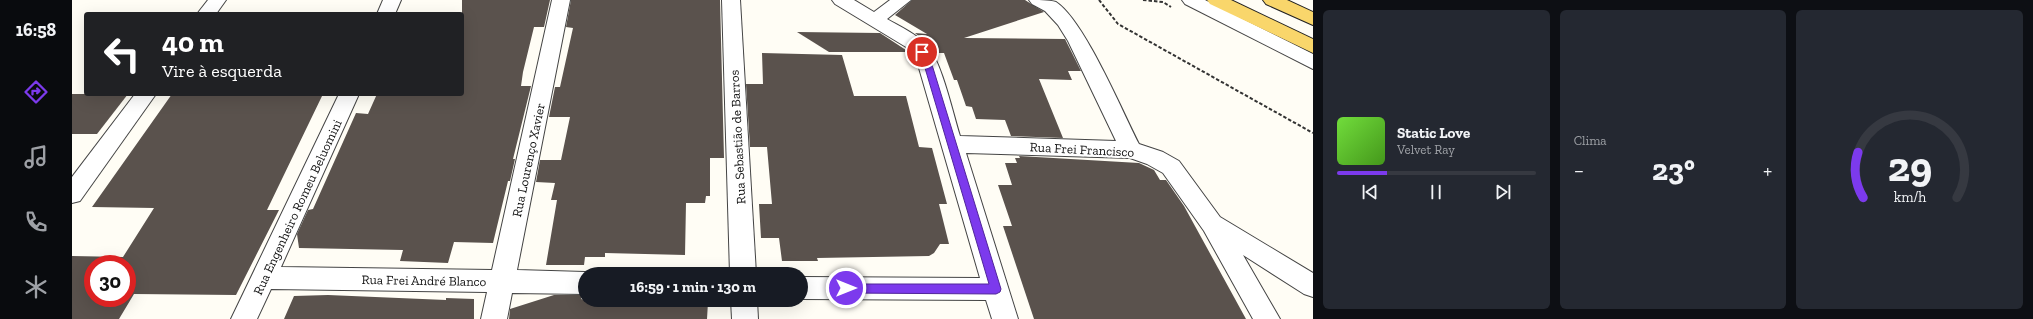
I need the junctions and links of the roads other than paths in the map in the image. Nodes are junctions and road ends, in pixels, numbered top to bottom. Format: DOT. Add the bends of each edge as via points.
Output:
graph roads {
  1 [pos="217,0"];
  2 [pos="392,0"];
  3 [pos="561,0"];
  4 [pos="731,0"];
  5 [pos="841,0"];
  6 [pos="902,0"];
  7 [pos="1038,0"];
  8 [pos="1191,0"];
  9 [pos="1216,0"];
  10 [pos="1272,0"];
  11 [pos="208,12"];
  12 [pos="387,12"];
  13 [pos="1313,19"];
  14 [pos="874,20"];
  15 [pos="1313,46"];
  16 [pos="1313,62"];
  17 [pos="145,96"];
  18 [pos="348,96"];
  19 [pos="953,144"];
  20 [pos="1131,150"];
  21 [pos="72,194"];
  22 [pos="1212,224"];
  23 [pos="743,267"];
  24 [pos="264,278"];
  25 [pos="502,281"];
  26 [pos="578,283"];
  27 [pos="1313,286"];
  28 [pos="808,288"];
  29 [pos="996,289"];
  30 [pos="744,307"];
  31 [pos="244,319"];
  32 [pos="494,319"];
  33 [pos="745,319"];
  34 [pos="1005,319"];
  35 [pos="1267,319"];
  1 -- 11 [label="street"];
  2 -- 12 [label="street"];
  3 -- 25 [label="street, Rua Lourenço Xavier"];
  4 -- 23 [label="street, Rua Sebastião de Barros"];
  5 -- 14 [label="street"];
  6 -- 14 [label="street"];
  7 -- 20 [label="street" via="1051,7 1077,40"];
  8 -- 16 [label="street"];
  9 -- 15 [label="main road"];
  10 -- 13 [label="main road"];
  14 -- 19 [label="street" via="913,43 922,52"];
  17 -- 21 [label="street"];
  18 -- 24 [label="street, Rua Engenheiro Romeu Beluomini"];
  19 -- 20 [label="street, Rua Frei Francisco"];
  19 -- 29 [label="street"];
  20 -- 22 [label="street, Rua Frei Francisco" via="1156,158 1171,167"];
  22 -- 27 [label="street"];
  22 -- 35 [label="street, Rua Frei Francisco"];
  24 -- 25 [label="street, Rua Frei André Blanco"];
  24 -- 31 [label="street, Rua Engenheiro Romeu Beluomini"];
  25 -- 26 [label="street, Rua Frei André Blanco"];
  25 -- 32 [label="street, Rua Lourenço Xavier"];
  28 -- 29 [label="street"];
  29 -- 34 [label="street"];
  30 -- 33 [label="street"];
}
